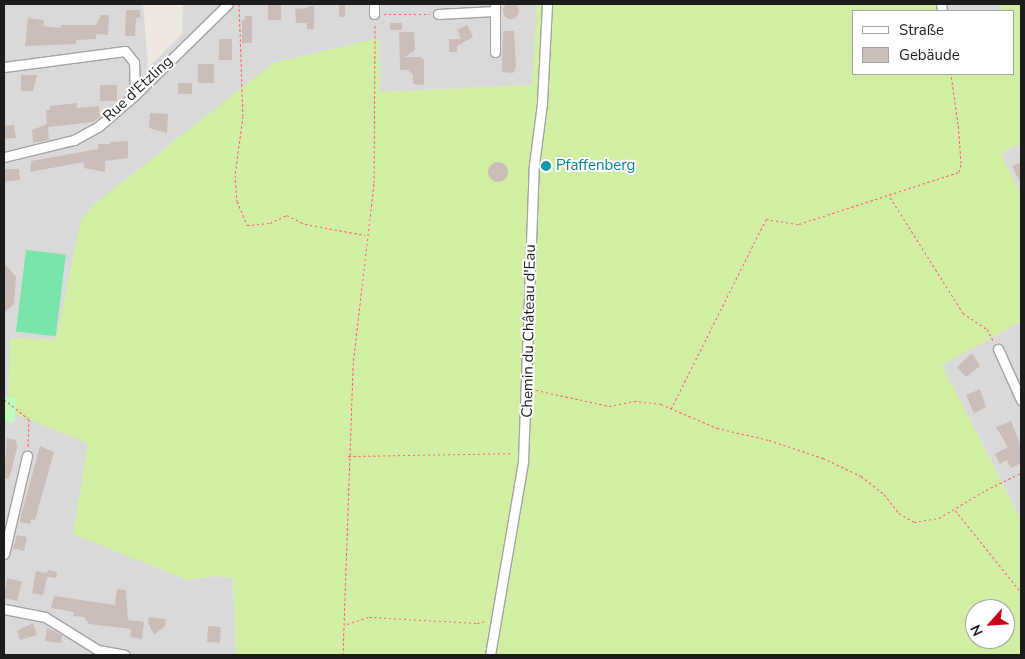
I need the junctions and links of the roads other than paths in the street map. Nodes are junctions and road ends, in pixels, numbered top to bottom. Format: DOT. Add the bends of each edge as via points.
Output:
graph roads {
  1 [pos="228,4"];
  2 [pos="374,4"];
  3 [pos="547,4"];
  4 [pos="495,7"];
  5 [pos="374,14"];
  6 [pos="438,14"];
  7 [pos="496,52"];
  8 [pos="4,67"];
  9 [pos="135,96"];
  10 [pos="4,157"];
  11 [pos="998,349"];
  12 [pos="1021,400"];
  13 [pos="27,456"];
  14 [pos="4,554"];
  15 [pos="4,609"];
  16 [pos="125,655"];
  17 [pos="490,655"];
  1 -- 9 [label="street, Rue d'Etzling"];
  2 -- 5 [label="street"];
  3 -- 17 [label="street, Chemin du Château d'Eau" via="542,103 534,165 524,453"];
  4 -- 6 [label="street"];
  4 -- 7 [label="street"];
  8 -- 9 [label="street" via="125,52 134,62"];
  9 -- 10 [label="street, Rue d'Etzling" via="98,126 74,140"];
  11 -- 12 [label="street"];
  13 -- 14 [label="street"];
  15 -- 16 [label="street" via="45,617 98,650"];
}
